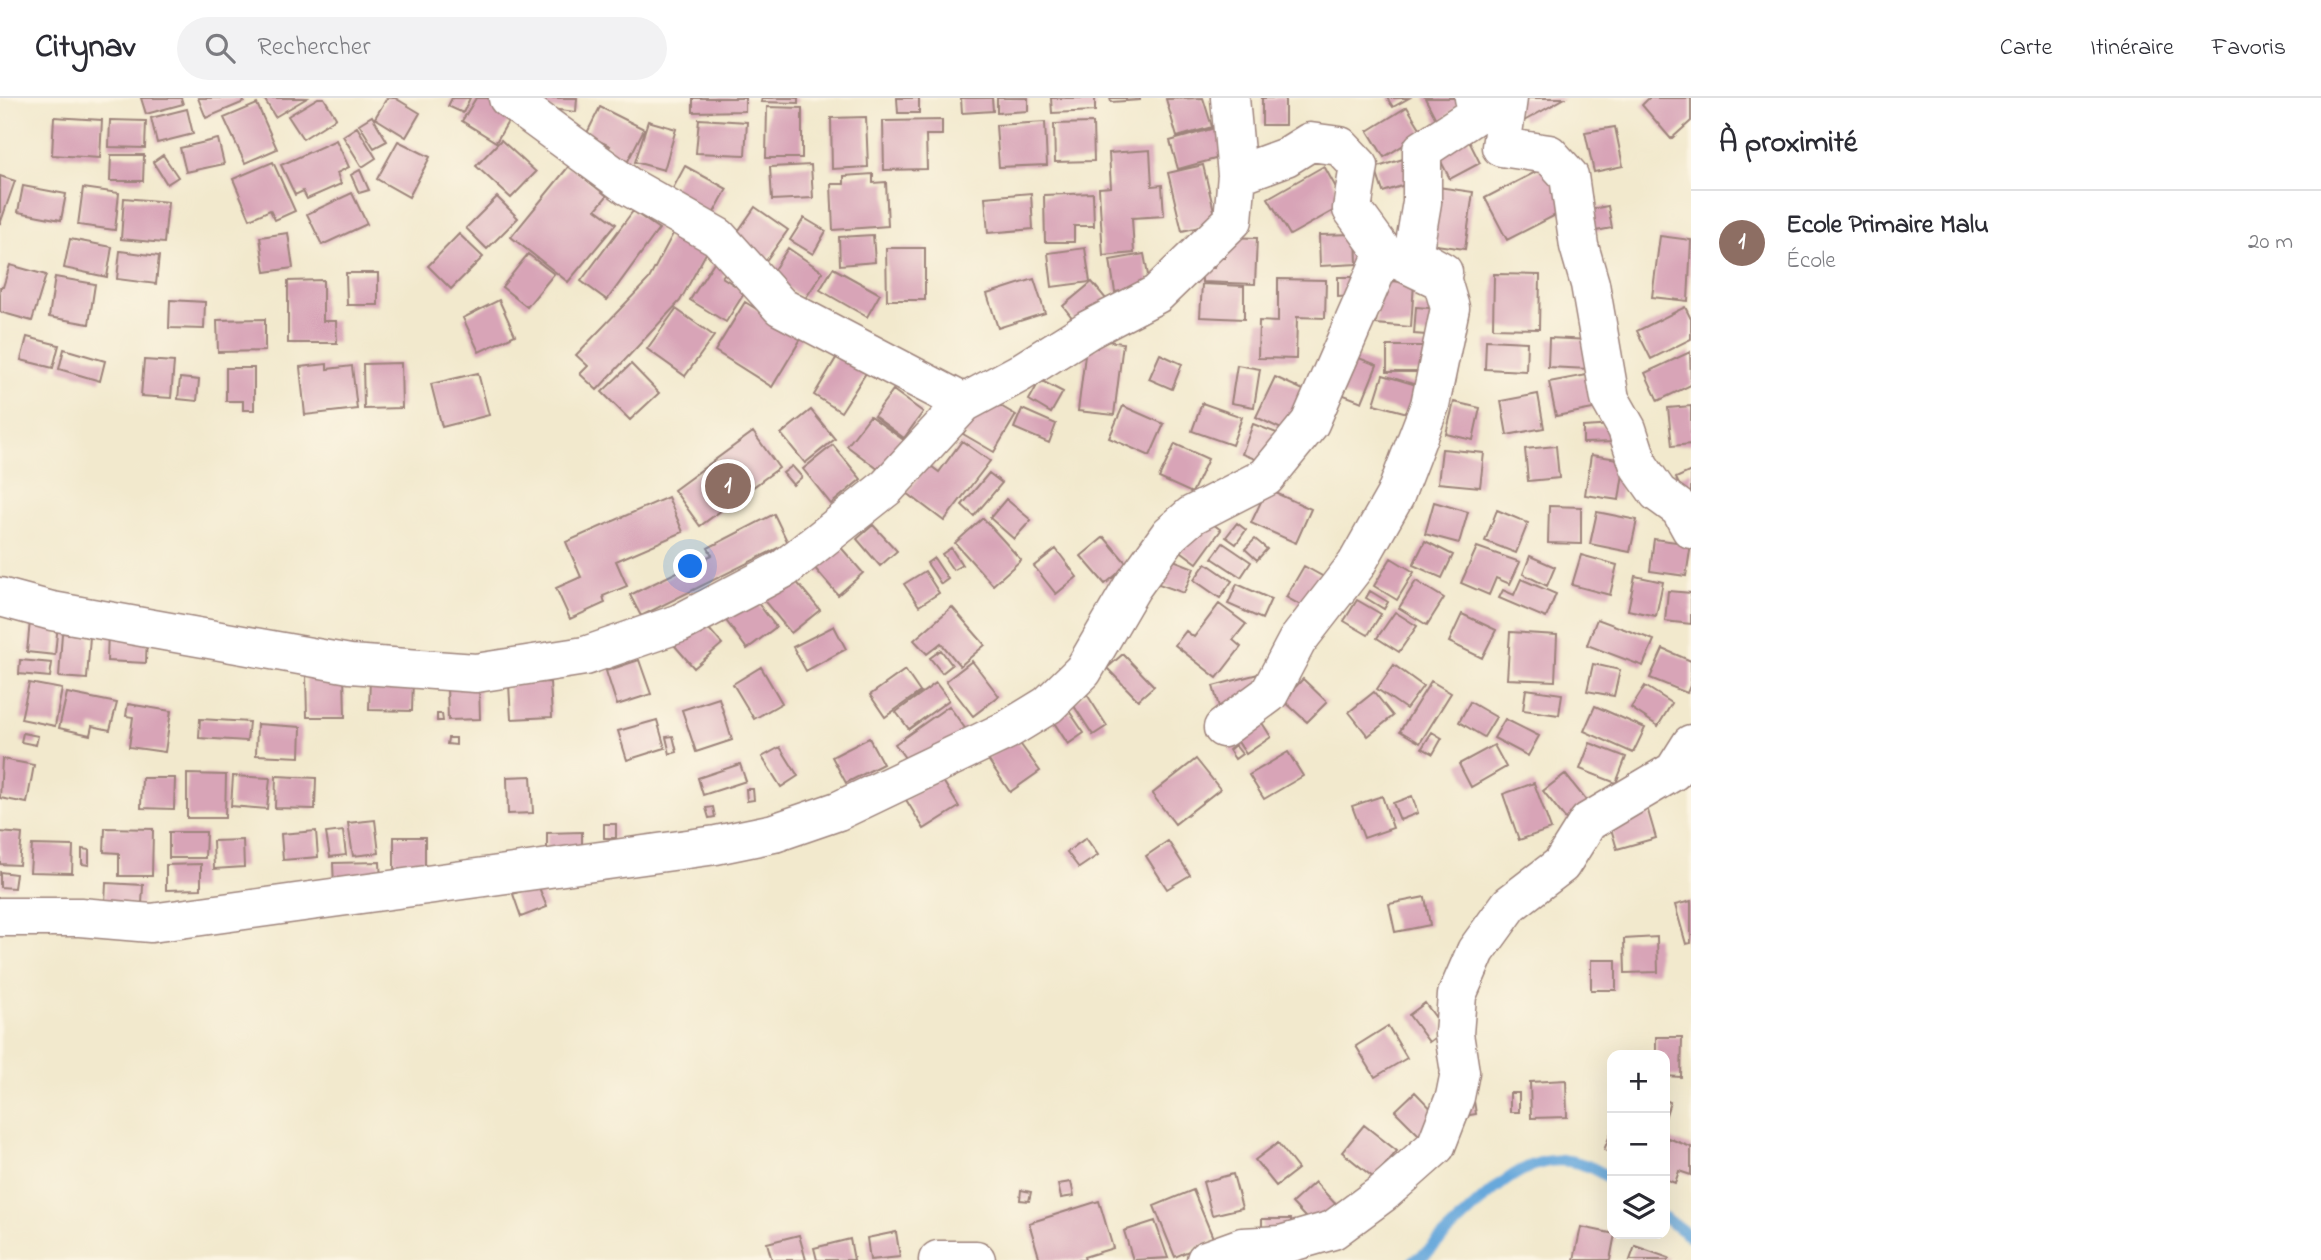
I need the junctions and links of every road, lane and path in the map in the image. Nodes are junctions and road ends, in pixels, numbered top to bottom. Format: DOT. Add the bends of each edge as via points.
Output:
graph roads {
  1 [pos="508,98"];
  2 [pos="1230,98"];
  3 [pos="1474,98"];
  4 [pos="1508,98"];
  5 [pos="1237,175"];
  6 [pos="1384,253"];
  7 [pos="1450,308"];
  8 [pos="964,403"];
  9 [pos="1691,529"];
  10 [pos="0,597"];
  11 [pos="1223,727"];
  12 [pos="1691,744"];
  13 [pos="0,917"];
  14 [pos="938,1260"];
  15 [pos="976,1260"];
  16 [pos="1206,1260"];
  1 -- 8 [label="street" via="628,186 718,237 781,307"];
  2 -- 5 [label="street"];
  3 -- 7 [label="street" via="1481,111 1422,150 1422,202 1413,255 1470,288 1471,323"];
  4 -- 9 [label="street" via="1501,147 1549,154 1569,176 1609,399 1628,429 1639,466 1658,494 1680,509"];
  5 -- 6 [label="street" via="1286,157 1310,142 1340,146 1359,166 1352,209"];
  5 -- 8 [label="street" via="1233,220 1157,294"];
  6 -- 7 [label="street" via="1442,281"];
  6 -- 13 [label="street" via="1310,423 1266,477 1192,515 1170,534 1132,587 1083,671 1048,705 1007,730 838,811 774,833 716,845 151,923"];
  7 -- 11 [label="street" via="1430,405 1395,496 1356,565 1297,641 1269,694"];
  8 -- 10 [label="street" via="887,487 785,568 680,623 585,656 476,673 350,664 52,611"];
  12 -- 16 [label="street" via="1674,771 1588,822 1561,866 1510,904 1476,951 1457,995 1454,1034 1460,1072 1436,1146 1333,1230 1282,1245 1242,1247"];
  14 -- 15 [label="street"];
}
